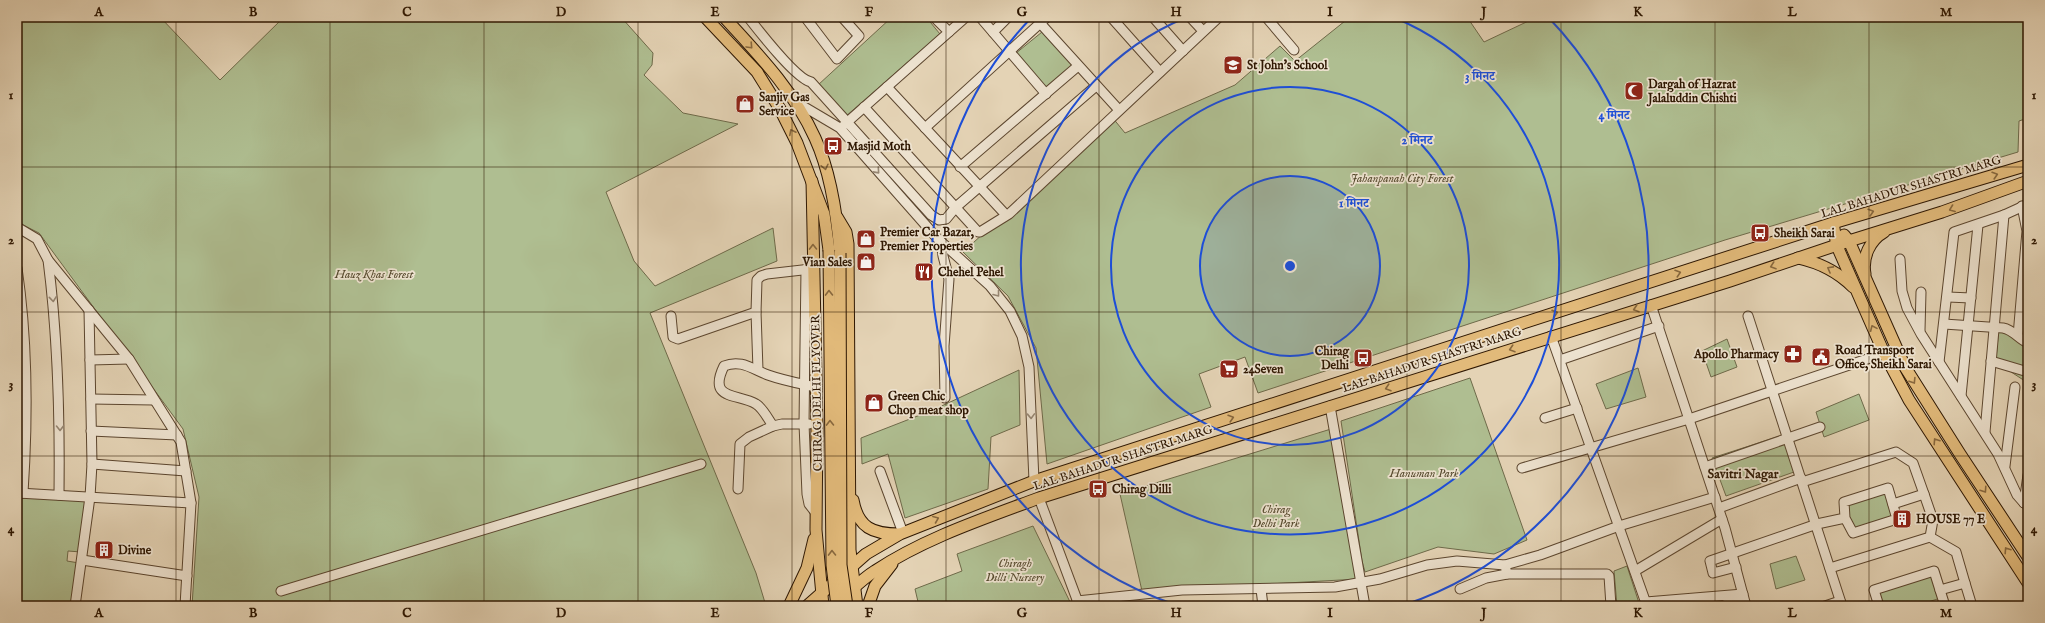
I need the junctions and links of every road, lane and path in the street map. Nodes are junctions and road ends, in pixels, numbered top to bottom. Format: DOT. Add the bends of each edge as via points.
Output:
graph roads {
  1 [pos="705,17"];
  2 [pos="724,17"];
  3 [pos="748,17"];
  4 [pos="805,17"];
  5 [pos="842,17"];
  6 [pos="934,17"];
  7 [pos="966,17"];
  8 [pos="980,17"];
  9 [pos="1008,17"];
  10 [pos="1111,17"];
  11 [pos="1153,17"];
  12 [pos="1190,17"];
  13 [pos="1219,17"];
  14 [pos="1266,17"];
  15 [pos="1043,20"];
  16 [pos="1203,31"];
  17 [pos="949,32"];
  18 [pos="993,32"];
  19 [pos="1294,50"];
  20 [pos="1009,51"];
  21 [pos="1183,51"];
  22 [pos="1078,66"];
  23 [pos="1160,72"];
  24 [pos="1096,86"];
  25 [pos="887,87"];
  26 [pos="1046,94"];
  27 [pos="795,101"];
  28 [pos="864,108"];
  29 [pos="1119,110"];
  30 [pos="848,121"];
  31 [pos="840,128"];
  32 [pos="925,128"];
  33 [pos="2028,165"];
  34 [pos="960,167"];
  35 [pos="812,181"];
  36 [pos="2028,181"];
  37 [pos="979,187"];
  38 [pos="2025,205"];
  39 [pos="956,208"];
  40 [pos="836,216"];
  41 [pos="1006,216"];
  42 [pos="2004,216"];
  43 [pos="1834,223"];
  44 [pos="1978,224"];
  45 [pos="17,227"];
  46 [pos="1896,227"];
  47 [pos="1849,241"];
  48 [pos="941,242"];
  49 [pos="1837,246"];
  50 [pos="834,252"];
  51 [pos="1798,258"];
  52 [pos="1900,259"];
  53 [pos="48,260"];
  54 [pos="17,268"];
  55 [pos="810,269"];
  56 [pos="1867,282"];
  57 [pos="1856,290"];
  58 [pos="1921,292"];
  59 [pos="1948,297"];
  60 [pos="1972,298"];
  61 [pos="1651,304"];
  62 [pos="89,310"];
  63 [pos="756,312"];
  64 [pos="671,316"];
  65 [pos="1748,316"];
  66 [pos="1944,324"];
  67 [pos="1969,324"];
  68 [pos="1659,326"];
  69 [pos="1993,328"];
  70 [pos="1920,332"];
  71 [pos="1551,336"];
  72 [pos="2018,336"];
  73 [pos="2028,343"];
  74 [pos="1897,348"];
  75 [pos="1884,353"];
  76 [pos="90,360"];
  77 [pos="129,360"];
  78 [pos="1560,360"];
  79 [pos="1991,361"];
  80 [pos="1939,362"];
  81 [pos="758,370"];
  82 [pos="2028,372"];
  83 [pos="811,386"];
  84 [pos="2016,387"];
  85 [pos="1772,391"];
  86 [pos="1961,396"];
  87 [pos="945,398"];
  88 [pos="91,399"];
  89 [pos="153,400"];
  90 [pos="1330,406"];
  91 [pos="1577,408"];
  92 [pos="1545,418"];
  93 [pos="1689,420"];
  94 [pos="804,424"];
  95 [pos="773,426"];
  96 [pos="817,426"];
  97 [pos="848,427"];
  98 [pos="1820,427"];
  99 [pos="91,431"];
  100 [pos="1985,432"];
  101 [pos="177,435"];
  102 [pos="1788,438"];
  103 [pos="1592,448"];
  104 [pos="92,464"];
  105 [pos="701,464"];
  106 [pos="2005,466"];
  107 [pos="1705,467"];
  108 [pos="1522,468"];
  109 [pos="880,470"];
  110 [pos="186,471"];
  111 [pos="2028,475"];
  112 [pos="849,480"];
  113 [pos="1802,480"];
  114 [pos="1034,481"];
  115 [pos="738,489"];
  116 [pos="20,493"];
  117 [pos="1924,494"];
  118 [pos="59,495"];
  119 [pos="90,497"];
  120 [pos="1715,497"];
  121 [pos="1038,498"];
  122 [pos="191,503"];
  123 [pos="2026,503"];
  124 [pos="1893,504"];
  125 [pos="1719,508"];
  126 [pos="816,513"];
  127 [pos="1722,518"];
  128 [pos="1845,518"];
  129 [pos="1817,524"];
  130 [pos="1619,526"];
  131 [pos="816,530"];
  132 [pos="901,533"];
  133 [pos="1930,537"];
  134 [pos="1732,552"];
  135 [pos="2028,557"];
  136 [pos="896,558"];
  137 [pos="82,560"];
  138 [pos="852,567"];
  139 [pos="1736,567"];
  140 [pos="1830,568"];
  141 [pos="1506,570"];
  142 [pos="1635,571"];
  143 [pos="187,576"];
  144 [pos="1361,582"];
  145 [pos="1965,583"];
  146 [pos="2028,583"];
  147 [pos="854,588"];
  148 [pos="1261,589"];
  149 [pos="1460,589"];
  150 [pos="1940,590"];
  151 [pos="281,591"];
  152 [pos="821,593"];
  153 [pos="1743,594"];
  154 [pos="1078,603"];
  155 [pos="1646,604"];
  156 [pos="1841,604"];
  157 [pos="75,606"];
  158 [pos="185,606"];
  159 [pos="789,606"];
  160 [pos="807,606"];
  161 [pos="823,606"];
  162 [pos="833,606"];
  163 [pos="837,606"];
  164 [pos="847,606"];
  165 [pos="857,606"];
  166 [pos="868,606"];
  167 [pos="1263,606"];
  168 [pos="1365,606"];
  169 [pos="1611,606"];
  170 [pos="1723,606"];
  171 [pos="1746,606"];
  172 [pos="1825,606"];
  173 [pos="1879,606"];
  174 [pos="1945,606"];
  175 [pos="1972,606"];
  35 -- 1 [label="main road, CHIRAG DELHI FLYOVER, one-way" via="787,122 757,72"];
  2 -- 27 [label="main road, one-way" via="763,59"];
  3 -- 30 [label="street" via="793,70 811,82"];
  4 -- 5 [label="street" via="838,59 859,36"];
  6 -- 17 [label="street"];
  7 -- 17 [label="street"];
  8 -- 18 [label="street"];
  9 -- 18 [label="street"];
  10 -- 23 [label="street"];
  11 -- 21 [label="street"];
  12 -- 16 [label="street"];
  13 -- 16 [label="street"];
  14 -- 19 [label="street"];
  15 -- 20 [label="street"];
  15 -- 22 [label="street"];
  16 -- 21 [label="street"];
  17 -- 25 [label="street"];
  18 -- 20 [label="street"];
  20 -- 26 [label="street"];
  20 -- 32 [label="street"];
  21 -- 23 [label="street"];
  22 -- 24 [label="street"];
  22 -- 26 [label="street"];
  23 -- 29 [label="street"];
  24 -- 29 [label="street"];
  24 -- 37 [label="street"];
  25 -- 28 [label="street"];
  25 -- 32 [label="street"];
  26 -- 34 [label="street"];
  27 -- 31 [label="street"];
  27 -- 40 [label="main road, one-way" via="816,138"];
  28 -- 30 [label="street"];
  28 -- 39 [label="street"];
  29 -- 41 [label="street"];
  30 -- 31 [label="street"];
  30 -- 39 [label="street" via="931,215 940,220 946,219"];
  31 -- 48 [label="street, one-way"];
  32 -- 34 [label="street"];
  43 -- 33 [label="main road, LAL BAHADUR SHASTRI MARG, one-way"];
  34 -- 37 [label="street"];
  35 -- 50 [label="main road, CHIRAG DELHI FLYOVER"];
  55 -- 35 [label="main road, one-way"];
  36 -- 46 [label="main road, LAL BAHADUR SHASTRI MARG, one-way"];
  37 -- 39 [label="street"];
  37 -- 41 [label="street"];
  38 -- 42 [label="street"];
  38 -- 72 [label="street" via="2027,232"];
  39 -- 41 [label="street" via="979,233"];
  40 -- 50 [label="main road, CHIRAG DELHI FLYOVER"];
  40 -- 97 [label="main road" via="846,232 848,244"];
  42 -- 44 [label="street"];
  42 -- 69 [label="street"];
  43 -- 47 [label="main road"];
  43 -- 49 [label="main road"];
  114 -- 43 [label="main road, LAL BAHADUR SHASTRI MARG, one-way"];
  44 -- 59 [label="street" via="1954,232"];
  44 -- 60 [label="street"];
  45 -- 53 [label="street" via="37,239"];
  46 -- 47 [label="main road, LAL BAHADUR SHASTRI MARG"];
  46 -- 56 [label="main road" via="1880,234 1869,248 1864,265"];
  47 -- 49 [label="main road, LAL BAHADUR SHASTRI MARG"];
  47 -- 56 [label="main road"];
  48 -- 87 [label="street" via="949,279 944,346"];
  48 -- 114 [label="street, one-way" via="990,286 1010,311 1022,336 1029,367"];
  49 -- 51 [label="main road, LAL BAHADUR SHASTRI MARG"];
  49 -- 57 [label="main road"];
  163 -- 50 [label="main road, CHIRAG DELHI FLYOVER, one-way, bridge" via="832,565"];
  50 -- 164 [label="main road, CHIRAG DELHI FLYOVER, bridge" via="842,565"];
  57 -- 51 [label="main road, one-way" via="1830,269"];
  51 -- 61 [label="main road, LAL BAHADUR SHASTRI MARG, one-way"];
  52 -- 70 [label="street" via="1902,292 1907,308"];
  53 -- 62 [label="street"];
  53 -- 118 [label="street, one-way" via="57,338"];
  54 -- 116 [label="street" via="26,375 27,434"];
  55 -- 63 [label="street" via="761,276 756,286"];
  55 -- 83 [label="main road"];
  56 -- 74 [label="main road"];
  75 -- 57 [label="main road, one-way"];
  58 -- 70 [label="street"];
  59 -- 60 [label="street"];
  59 -- 66 [label="street"];
  60 -- 67 [label="street"];
  61 -- 68 [label="street"];
  61 -- 71 [label="main road, LAL BAHADUR SHASTRI MARG, one-way"];
  62 -- 76 [label="street"];
  62 -- 77 [label="street"];
  63 -- 64 [label="street" via="678,339 672,335"];
  63 -- 81 [label="street"];
  65 -- 85 [label="street"];
  66 -- 67 [label="street"];
  66 -- 80 [label="street"];
  67 -- 69 [label="street"];
  67 -- 86 [label="street"];
  68 -- 78 [label="street"];
  68 -- 93 [label="street"];
  69 -- 72 [label="street" via="2011,330"];
  69 -- 79 [label="street"];
  70 -- 80 [label="street"];
  71 -- 78 [label="street"];
  71 -- 90 [label="main road, LAL BAHADUR SHASTRI MARG, one-way"];
  72 -- 73 [label="street"];
  74 -- 75 [label="street"];
  74 -- 135 [label="main road, one-way" via="1905,367"];
  75 -- 85 [label="street"];
  146 -- 75 [label="main road, one-way" via="1910,400"];
  76 -- 77 [label="street"];
  76 -- 88 [label="street"];
  77 -- 89 [label="street"];
  78 -- 91 [label="street"];
  79 -- 82 [label="street"];
  79 -- 100 [label="street"];
  80 -- 86 [label="street"];
  81 -- 83 [label="street" via="778,379"];
  81 -- 95 [label="street" via="742,363 731,363 724,366 720,374 720,386 729,396 750,400 758,405"];
  83 -- 94 [label="street"];
  83 -- 96 [label="main road"];
  84 -- 106 [label="street"];
  85 -- 93 [label="street"];
  85 -- 102 [label="street"];
  86 -- 100 [label="street"];
  88 -- 89 [label="street"];
  88 -- 99 [label="street"];
  89 -- 101 [label="street"];
  90 -- 121 [label="main road, LAL BAHADUR SHASTRI MARG"];
  90 -- 144 [label="street"];
  91 -- 92 [label="street"];
  91 -- 103 [label="street"];
  93 -- 103 [label="street"];
  93 -- 107 [label="street"];
  94 -- 95 [label="street"];
  94 -- 96 [label="street"];
  94 -- 126 [label="street" via="807,494 809,504"];
  95 -- 115 [label="street" via="740,444"];
  96 -- 97 [label="main road" via="822,439 832,443 843,439"];
  96 -- 126 [label="main road"];
  97 -- 112 [label="main road"];
  98 -- 102 [label="street"];
  99 -- 101 [label="street"];
  99 -- 104 [label="street"];
  100 -- 106 [label="street"];
  101 -- 110 [label="street" via="183,450"];
  102 -- 107 [label="street"];
  102 -- 113 [label="street"];
  103 -- 108 [label="street"];
  103 -- 130 [label="street"];
  104 -- 110 [label="street"];
  104 -- 119 [label="street"];
  105 -- 151 [label="street"];
  106 -- 123 [label="street" via="2017,494"];
  107 -- 120 [label="street"];
  109 -- 132 [label="street"];
  110 -- 122 [label="street"];
  111 -- 123 [label="street"];
  112 -- 132 [label="main road" via="855,512 862,523 880,533"];
  112 -- 138 [label="main road"];
  113 -- 117 [label="street" via="1896,452 1913,463"];
  113 -- 125 [label="street"];
  113 -- 129 [label="street"];
  132 -- 114 [label="main road, LAL BAHADUR SHASTRI MARG, one-way"];
  116 -- 118 [label="street"];
  117 -- 124 [label="street"];
  117 -- 133 [label="street" via="1933,520"];
  118 -- 119 [label="street"];
  119 -- 122 [label="street"];
  119 -- 137 [label="street"];
  120 -- 125 [label="street"];
  120 -- 130 [label="street"];
  121 -- 136 [label="main road, LAL BAHADUR SHASTRI MARG" via="949,532"];
  121 -- 154 [label="street"];
  122 -- 143 [label="street"];
  124 -- 128 [label="street" via="1888,488 1844,502"];
  124 -- 128 [label="street" via="1897,519 1852,533"];
  125 -- 127 [label="street"];
  126 -- 131 [label="main road"];
  127 -- 134 [label="street"];
  127 -- 142 [label="street"];
  128 -- 129 [label="street"];
  129 -- 134 [label="street"];
  129 -- 140 [label="street"];
  130 -- 141 [label="street"];
  130 -- 142 [label="street"];
  131 -- 152 [label="main road"];
  131 -- 159 [label="main road" via="807,568"];
  132 -- 138 [label="main road, LAL BAHADUR SHASTRI MARG" via="866,554"];
  133 -- 140 [label="street"];
  133 -- 145 [label="street" via="1956,552"];
  134 -- 139 [label="street"];
  134 -- 139 [label="street" via="1710,561 1713,573"];
  136 -- 147 [label="main road, LAL BAHADUR SHASTRI MARG"];
  136 -- 166 [label="main road" via="875,586"];
  137 -- 143 [label="street"];
  137 -- 157 [label="street"];
  138 -- 147 [label="main road"];
  138 -- 152 [label="main road, LAL BAHADUR SHASTRI MARG"];
  139 -- 153 [label="street"];
  140 -- 156 [label="street"];
  141 -- 144 [label="street" via="1457,561"];
  141 -- 149 [label="street"];
  141 -- 169 [label="street" via="1607,574"];
  142 -- 155 [label="street"];
  143 -- 158 [label="street"];
  144 -- 148 [label="street" via="1335,587"];
  144 -- 168 [label="street"];
  145 -- 150 [label="street"];
  145 -- 175 [label="street"];
  147 -- 162 [label="main road, LAL BAHADUR SHASTRI MARG"];
  147 -- 165 [label="main road"];
  148 -- 154 [label="street" via="1182,590"];
  148 -- 167 [label="street"];
  150 -- 173 [label="street" via="1934,571 1874,590"];
  150 -- 174 [label="street"];
  152 -- 160 [label="main road, LAL BAHADUR SHASTRI MARG"];
  152 -- 161 [label="main road"];
  153 -- 155 [label="street"];
  153 -- 170 [label="street"];
  153 -- 171 [label="street"];
  156 -- 172 [label="street"];
}
